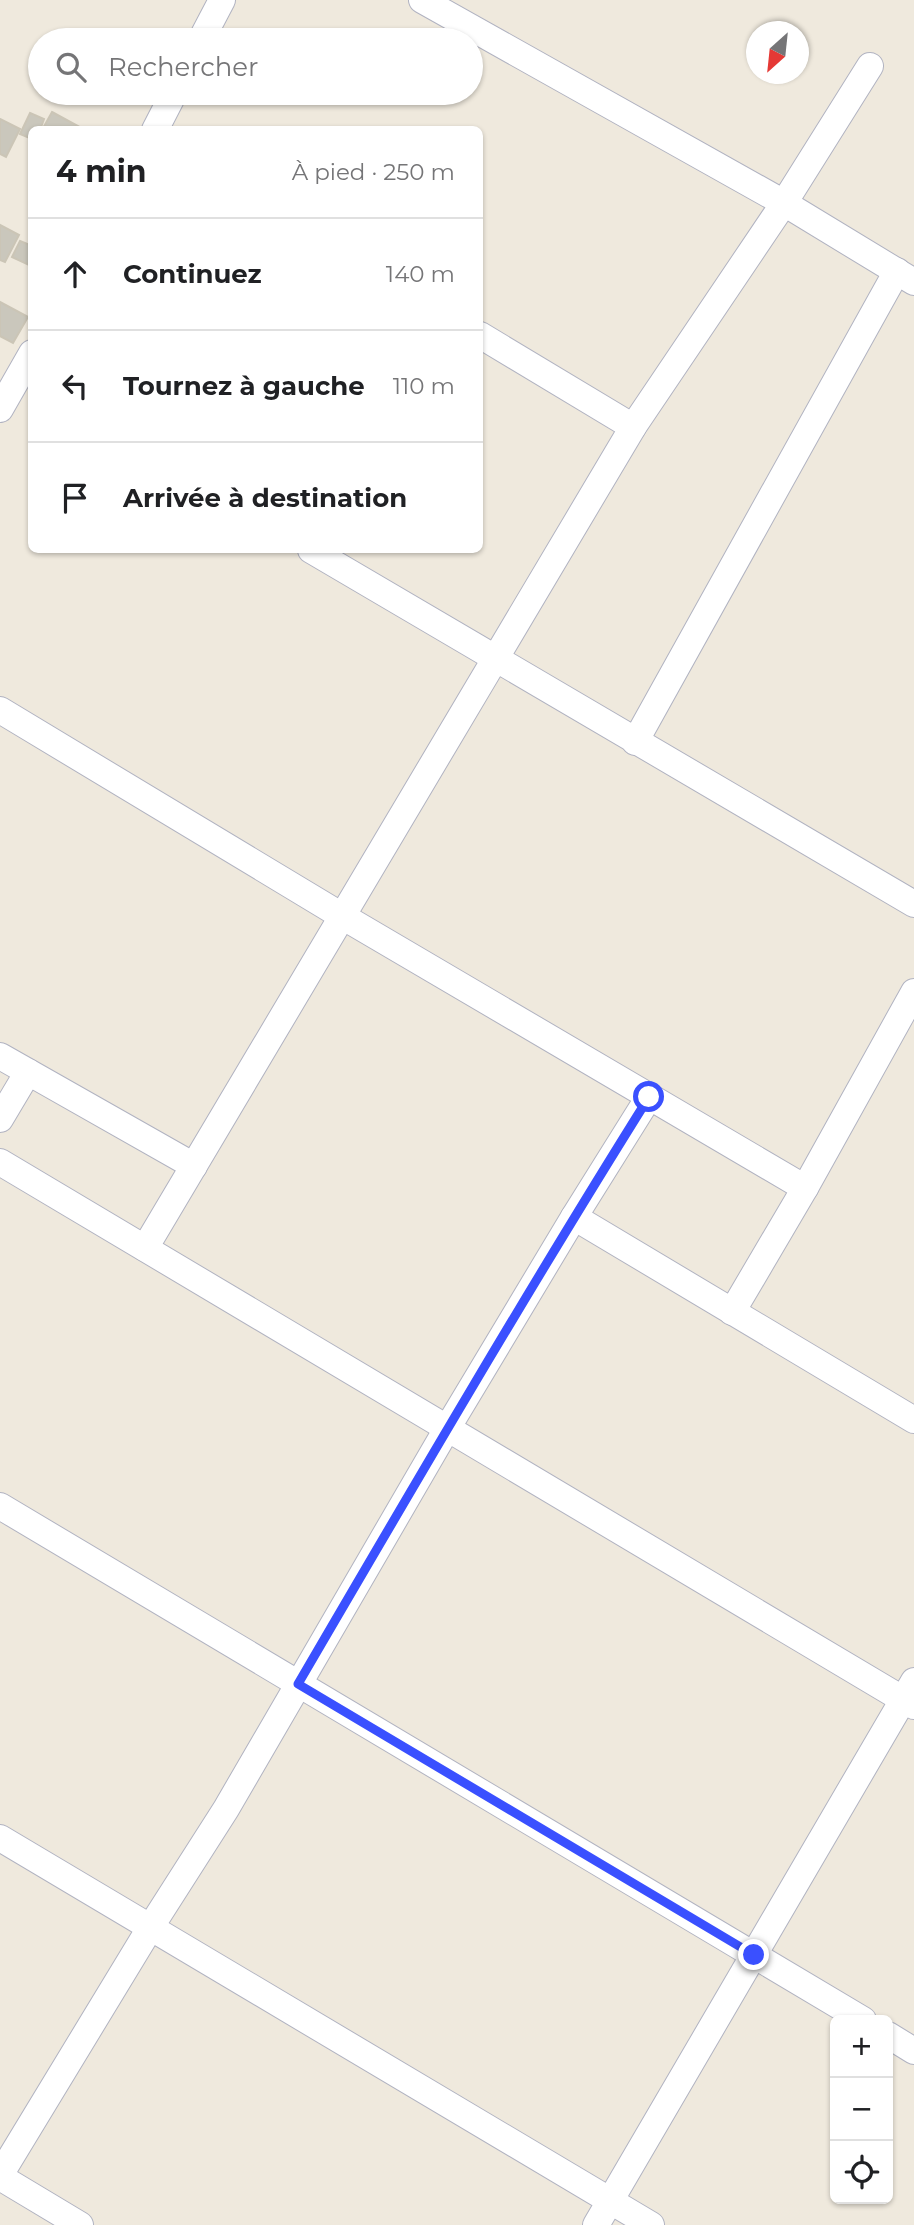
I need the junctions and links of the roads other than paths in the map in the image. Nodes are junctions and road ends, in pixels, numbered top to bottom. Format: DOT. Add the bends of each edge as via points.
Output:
graph roads {
  1 [pos="222,0"];
  2 [pos="422,0"];
  3 [pos="207,28"];
  4 [pos="472,28"];
  5 [pos="483,34"];
  6 [pos="870,66"];
  7 [pos="168,105"];
  8 [pos="157,126"];
  9 [pos="784,203"];
  10 [pos="905,276"];
  11 [pos="483,337"];
  12 [pos="28,359"];
  13 [pos="17,375"];
  14 [pos="0,409"];
  15 [pos="633,427"];
  16 [pos="316,553"];
  17 [pos="495,659"];
  18 [pos="0,710"];
  19 [pos="635,742"];
  20 [pos="914,904"];
  21 [pos="342,916"];
  22 [pos="914,992"];
  23 [pos="0,1056"];
  24 [pos="28,1072"];
  25 [pos="649,1097"];
  26 [pos="0,1119"];
  27 [pos="0,1162"];
  28 [pos="194,1166"];
  29 [pos="805,1188"];
  30 [pos="574,1217"];
  31 [pos="145,1248"];
  32 [pos="732,1312"];
  33 [pos="914,1420"];
  34 [pos="448,1427"];
  35 [pos="0,1506"];
  36 [pos="298,1684"];
  37 [pos="910,1696"];
  38 [pos="0,1838"];
  39 [pos="150,1928"];
  40 [pos="754,1955"];
  41 [pos="855,2015"];
  42 [pos="893,2038"];
  43 [pos="914,2051"];
  44 [pos="0,2176"];
  45 [pos="610,2201"];
  46 [pos="80,2225"];
  47 [pos="596,2225"];
  48 [pos="651,2225"];
  1 -- 3 [label="street"];
  2 -- 4 [label="street"];
  5 -- 9 [label="street"];
  6 -- 9 [label="street"];
  7 -- 8 [label="street"];
  9 -- 10 [label="street"];
  9 -- 15 [label="street"];
  10 -- 19 [label="street"];
  11 -- 15 [label="street"];
  12 -- 13 [label="street"];
  13 -- 14 [label="street"];
  15 -- 17 [label="street"];
  16 -- 17 [label="street"];
  17 -- 19 [label="street"];
  17 -- 21 [label="street"];
  18 -- 21 [label="street"];
  19 -- 20 [label="street"];
  21 -- 25 [label="street"];
  21 -- 28 [label="street"];
  22 -- 29 [label="street"];
  23 -- 24 [label="street"];
  24 -- 26 [label="street"];
  24 -- 28 [label="street"];
  25 -- 29 [label="street"];
  25 -- 30 [label="street"];
  27 -- 31 [label="street"];
  28 -- 31 [label="street"];
  29 -- 32 [label="street"];
  30 -- 32 [label="street"];
  30 -- 34 [label="street"];
  31 -- 34 [label="street"];
  32 -- 33 [label="street"];
  34 -- 36 [label="street"];
  34 -- 37 [label="street"];
  35 -- 36 [label="street"];
  36 -- 39 [label="street"];
  36 -- 40 [label="street"];
  37 -- 40 [label="street"];
  38 -- 39 [label="street"];
  39 -- 44 [label="street"];
  39 -- 45 [label="street"];
  40 -- 41 [label="street"];
  40 -- 45 [label="street"];
  42 -- 43 [label="street"];
  44 -- 46 [label="street"];
  45 -- 47 [label="street"];
  45 -- 48 [label="street"];
}
